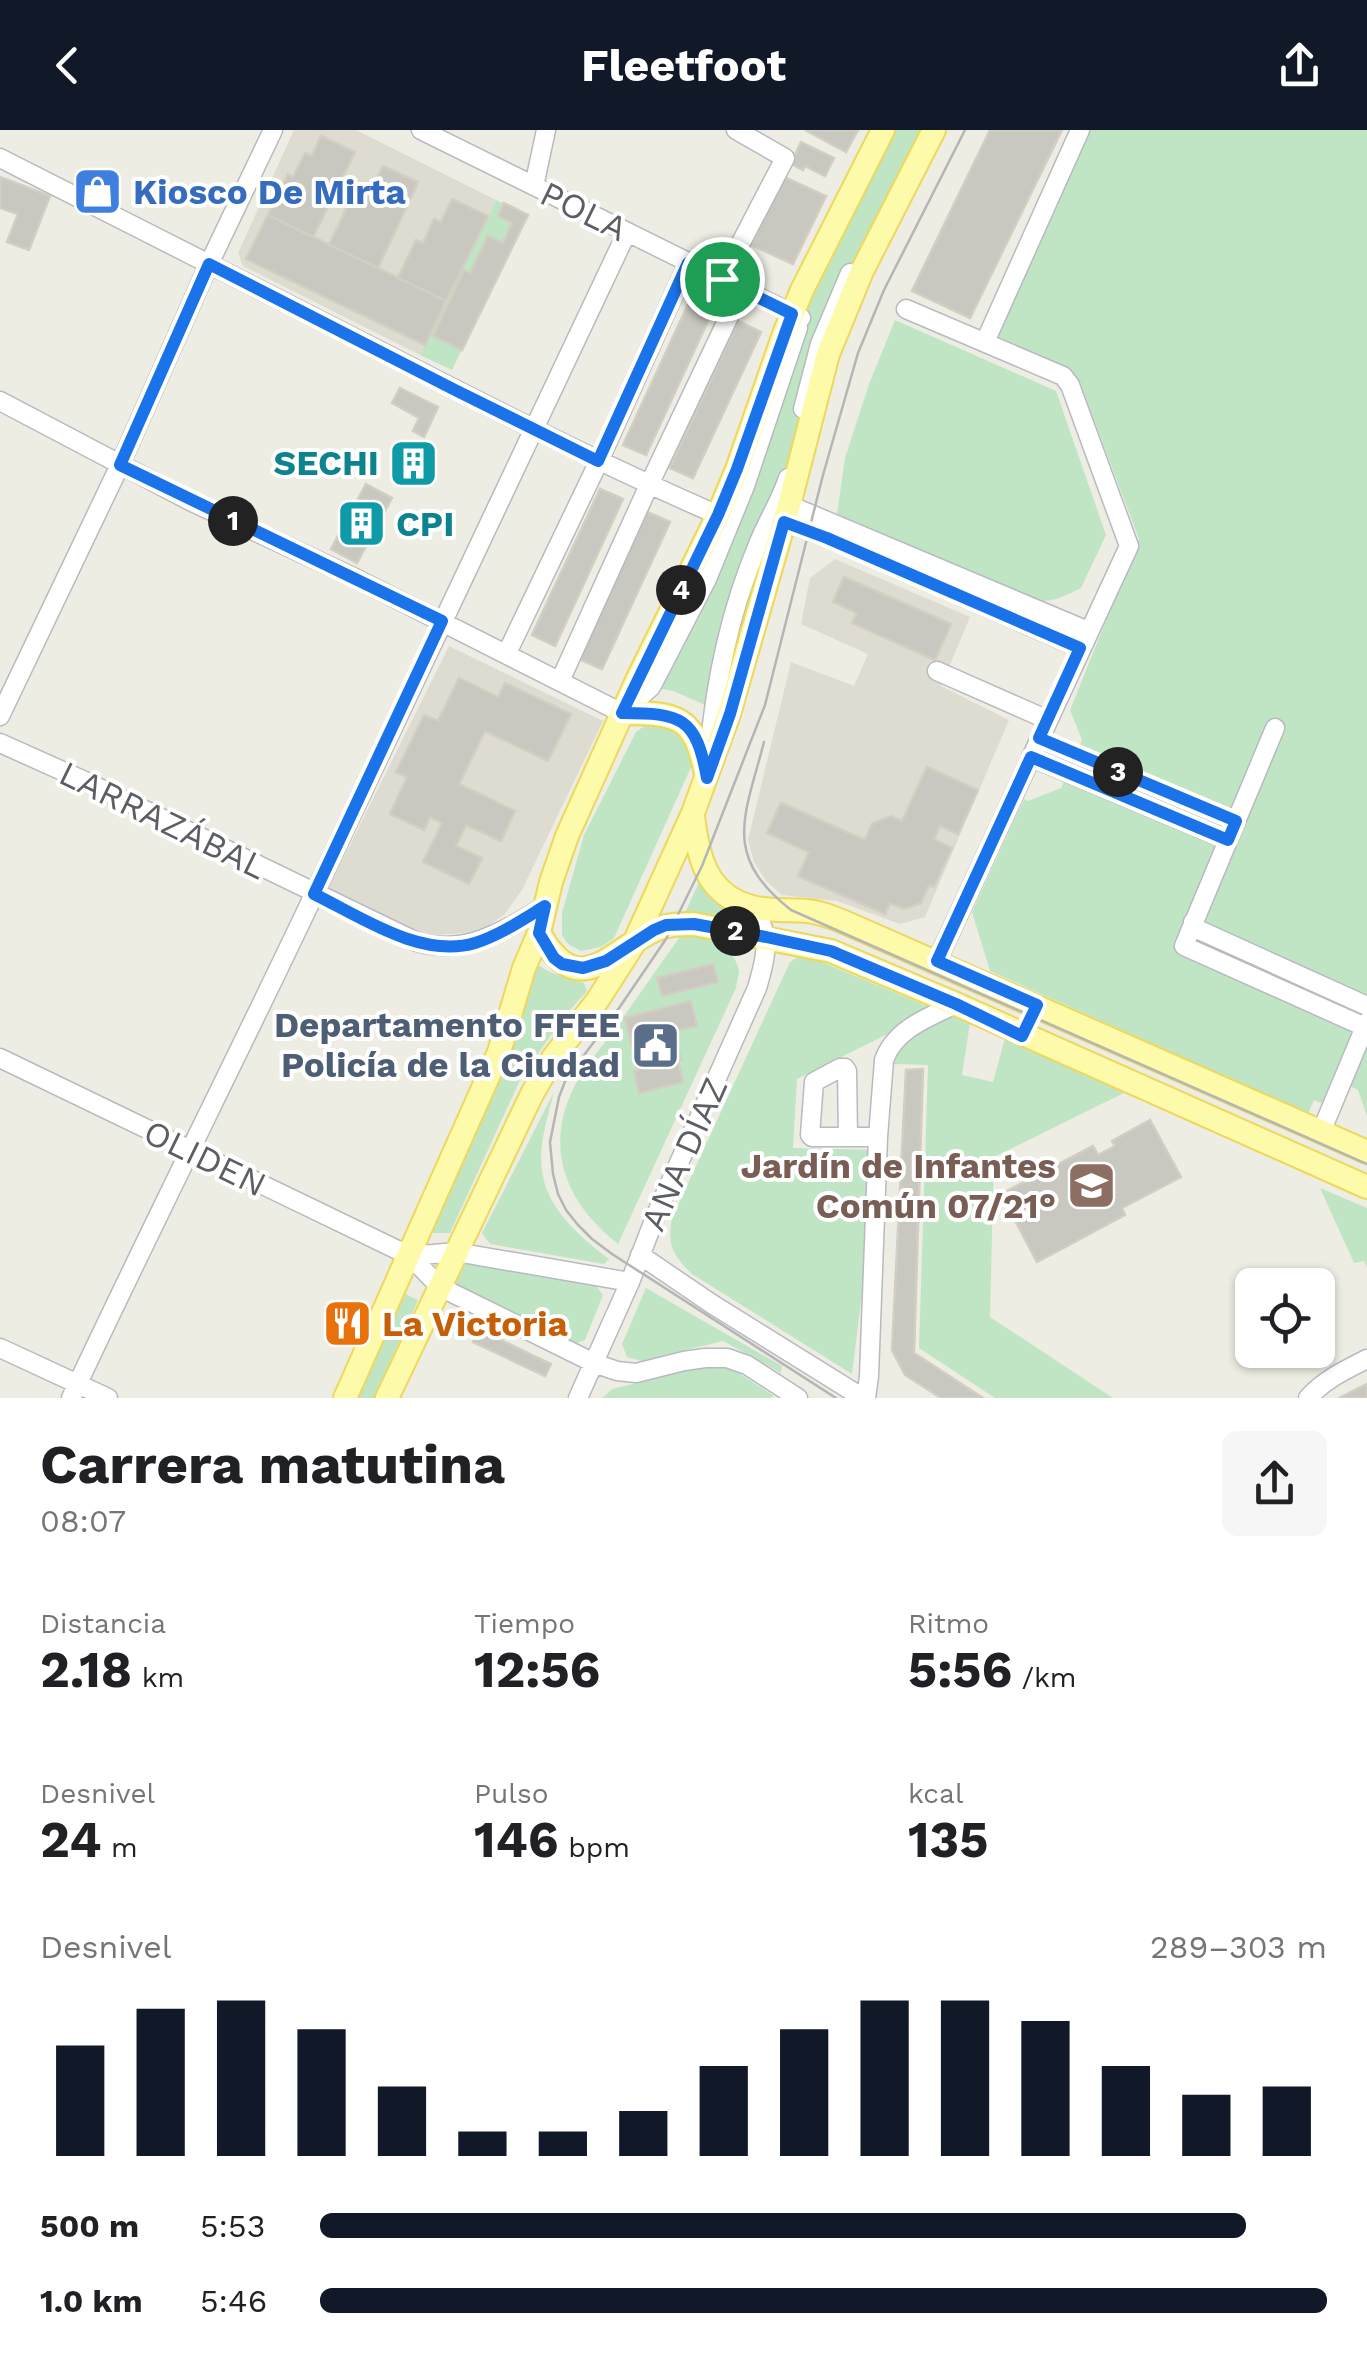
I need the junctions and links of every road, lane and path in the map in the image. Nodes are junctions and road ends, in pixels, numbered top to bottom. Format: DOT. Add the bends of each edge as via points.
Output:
graph roads {
  1 [pos="273,130"];
  2 [pos="421,130"];
  3 [pos="546,130"];
  4 [pos="736,130"];
  5 [pos="883,130"];
  6 [pos="895,130"];
  7 [pos="923,130"];
  8 [pos="934,130"];
  9 [pos="1080,130"];
  10 [pos="0,158"];
  11 [pos="534,186"];
  12 [pos="627,232"];
  13 [pos="688,263"];
  14 [pos="209,264"];
  15 [pos="722,279"];
  16 [pos="742,290"];
  17 [pos="906,309"];
  18 [pos="797,316"];
  19 [pos="984,342"];
  20 [pos="0,401"];
  21 [pos="533,429"];
  22 [pos="598,461"];
  23 [pos="120,465"];
  24 [pos="649,484"];
  25 [pos="787,514"];
  26 [pos="718,515"];
  27 [pos="442,621"];
  28 [pos="1084,639"];
  29 [pos="508,654"];
  30 [pos="937,671"];
  31 [pos="560,682"];
  32 [pos="622,713"];
  33 [pos="0,716"];
  34 [pos="1048,720"];
  35 [pos="1275,728"];
  36 [pos="1039,738"];
  37 [pos="0,743"];
  38 [pos="1031,757"];
  39 [pos="707,778"];
  40 [pos="693,812"];
  41 [pos="1236,821"];
  42 [pos="1228,840"];
  43 [pos="314,894"];
  44 [pos="545,906"];
  45 [pos="753,908"];
  46 [pos="1193,922"];
  47 [pos="539,933"];
  48 [pos="766,937"];
  49 [pos="632,945"];
  50 [pos="937,961"];
  51 [pos="956,1004"];
  52 [pos="1037,1005"];
  53 [pos="1367,1006"];
  54 [pos="1366,1025"];
  55 [pos="1022,1036"];
  56 [pos="0,1058"];
  57 [pos="1322,1132"];
  58 [pos="848,1137"];
  59 [pos="878,1137"];
  60 [pos="188,1150"];
  61 [pos="1367,1152"];
  62 [pos="1367,1187"];
  63 [pos="456,1252"];
  64 [pos="640,1254"];
  65 [pos="410,1256"];
  66 [pos="630,1282"];
  67 [pos="440,1286"];
  68 [pos="0,1348"];
  69 [pos="1367,1358"];
  70 [pos="806,1362"];
  71 [pos="594,1363"];
  72 [pos="75,1391"];
  73 [pos="792,1394"];
  74 [pos="108,1398"];
  75 [pos="345,1398"];
  76 [pos="387,1398"];
  77 [pos="578,1398"];
  78 [pos="864,1398"];
  79 [pos="1308,1398"];
  1 -- 14 [label="street"];
  2 -- 11 [label="street, POLA"];
  3 -- 11 [label="street"];
  4 -- 15 [label="street" via="785,158"];
  5 -- 18 [label="main road"];
  6 -- 18 [label="street"];
  7 -- 39 [label="street" via="820,344 787,482 739,596 712,708"];
  8 -- 25 [label="main road" via="840,321"];
  9 -- 19 [label="street"];
  10 -- 14 [label="street"];
  11 -- 12 [label="street, POLA"];
  12 -- 13 [label="street, POLA"];
  12 -- 21 [label="street"];
  13 -- 15 [label="street, POLA"];
  13 -- 22 [label="street"];
  14 -- 21 [label="street"];
  14 -- 23 [label="street"];
  15 -- 16 [label="street, POLA"];
  16 -- 18 [label="street, POLA"];
  16 -- 24 [label="street"];
  17 -- 19 [label="street"];
  18 -- 26 [label="main road"];
  18 -- 32 [label="street" via="745,486 707,579 651,687"];
  19 -- 28 [label="street" via="1064,376 1129,546"];
  20 -- 23 [label="street"];
  21 -- 22 [label="street"];
  21 -- 27 [label="street"];
  22 -- 24 [label="street"];
  22 -- 29 [label="street"];
  23 -- 27 [label="street"];
  23 -- 33 [label="street"];
  24 -- 26 [label="street"];
  24 -- 31 [label="street"];
  25 -- 28 [label="street" via="827,538"];
  25 -- 39 [label="main road"];
  26 -- 32 [label="main road"];
  27 -- 29 [label="street"];
  27 -- 43 [label="street"];
  28 -- 34 [label="street"];
  29 -- 31 [label="street"];
  30 -- 34 [label="street"];
  31 -- 32 [label="street"];
  32 -- 39 [label="main road" via="682,722 698,743"];
  32 -- 44 [label="main road" via="567,836"];
  34 -- 36 [label="street"];
  35 -- 41 [label="street"];
  36 -- 38 [label="street"];
  36 -- 41 [label="street"];
  37 -- 43 [label="street, LARRAZÁBAL"];
  38 -- 42 [label="street"];
  38 -- 50 [label="street"];
  39 -- 40 [label="main road"];
  40 -- 45 [label="main road" via="702,866 719,888"];
  40 -- 49 [label="main road"];
  41 -- 42 [label="street"];
  42 -- 46 [label="street"];
  43 -- 44 [label="street, LARRAZÁBAL" via="404,938 444,947 489,938"];
  43 -- 60 [label="street"];
  44 -- 47 [label="main road"];
  45 -- 48 [label="street"];
  45 -- 50 [label="main road" via="822,914"];
  46 -- 53 [label="street"];
  46 -- 54 [label="street" via="1184,946"];
  47 -- 49 [label="main road" via="554,958 572,967 595,965"];
  47 -- 65 [label="main road" via="499,1052"];
  48 -- 49 [label="main road" via="674,924"];
  48 -- 51 [label="main road" via="831,951"];
  48 -- 64 [label="street, ANA DÍAZ" via="752,1000"];
  49 -- 63 [label="main road" via="541,1078"];
  50 -- 52 [label="main road"];
  51 -- 55 [label="main road"];
  51 -- 59 [label="street" via="888,1048"];
  52 -- 55 [label="main road"];
  52 -- 57 [label="main road"];
  54 -- 57 [label="street"];
  55 -- 62 [label="main road"];
  56 -- 60 [label="street, OLIDEN"];
  57 -- 61 [label="main road"];
  58 -- 59 [label="street"];
  59 -- 78 [label="street"];
  60 -- 65 [label="street, OLIDEN"];
  60 -- 72 [label="street"];
  63 -- 65 [label="street"];
  63 -- 66 [label="street"];
  63 -- 67 [label="main road"];
  64 -- 66 [label="street, ANA DÍAZ"];
  64 -- 70 [label="street"];
  65 -- 67 [label="street"];
  65 -- 75 [label="main road"];
  66 -- 71 [label="street, ANA DÍAZ"];
  67 -- 71 [label="street"];
  67 -- 76 [label="main road"];
  68 -- 72 [label="street"];
  69 -- 79 [label="street"];
  70 -- 73 [label="street" via="791,1368"];
  70 -- 78 [label="street"];
  71 -- 73 [label="street" via="636,1373 727,1358"];
  71 -- 77 [label="street, ANA DÍAZ"];
  72 -- 74 [label="street"];
}
